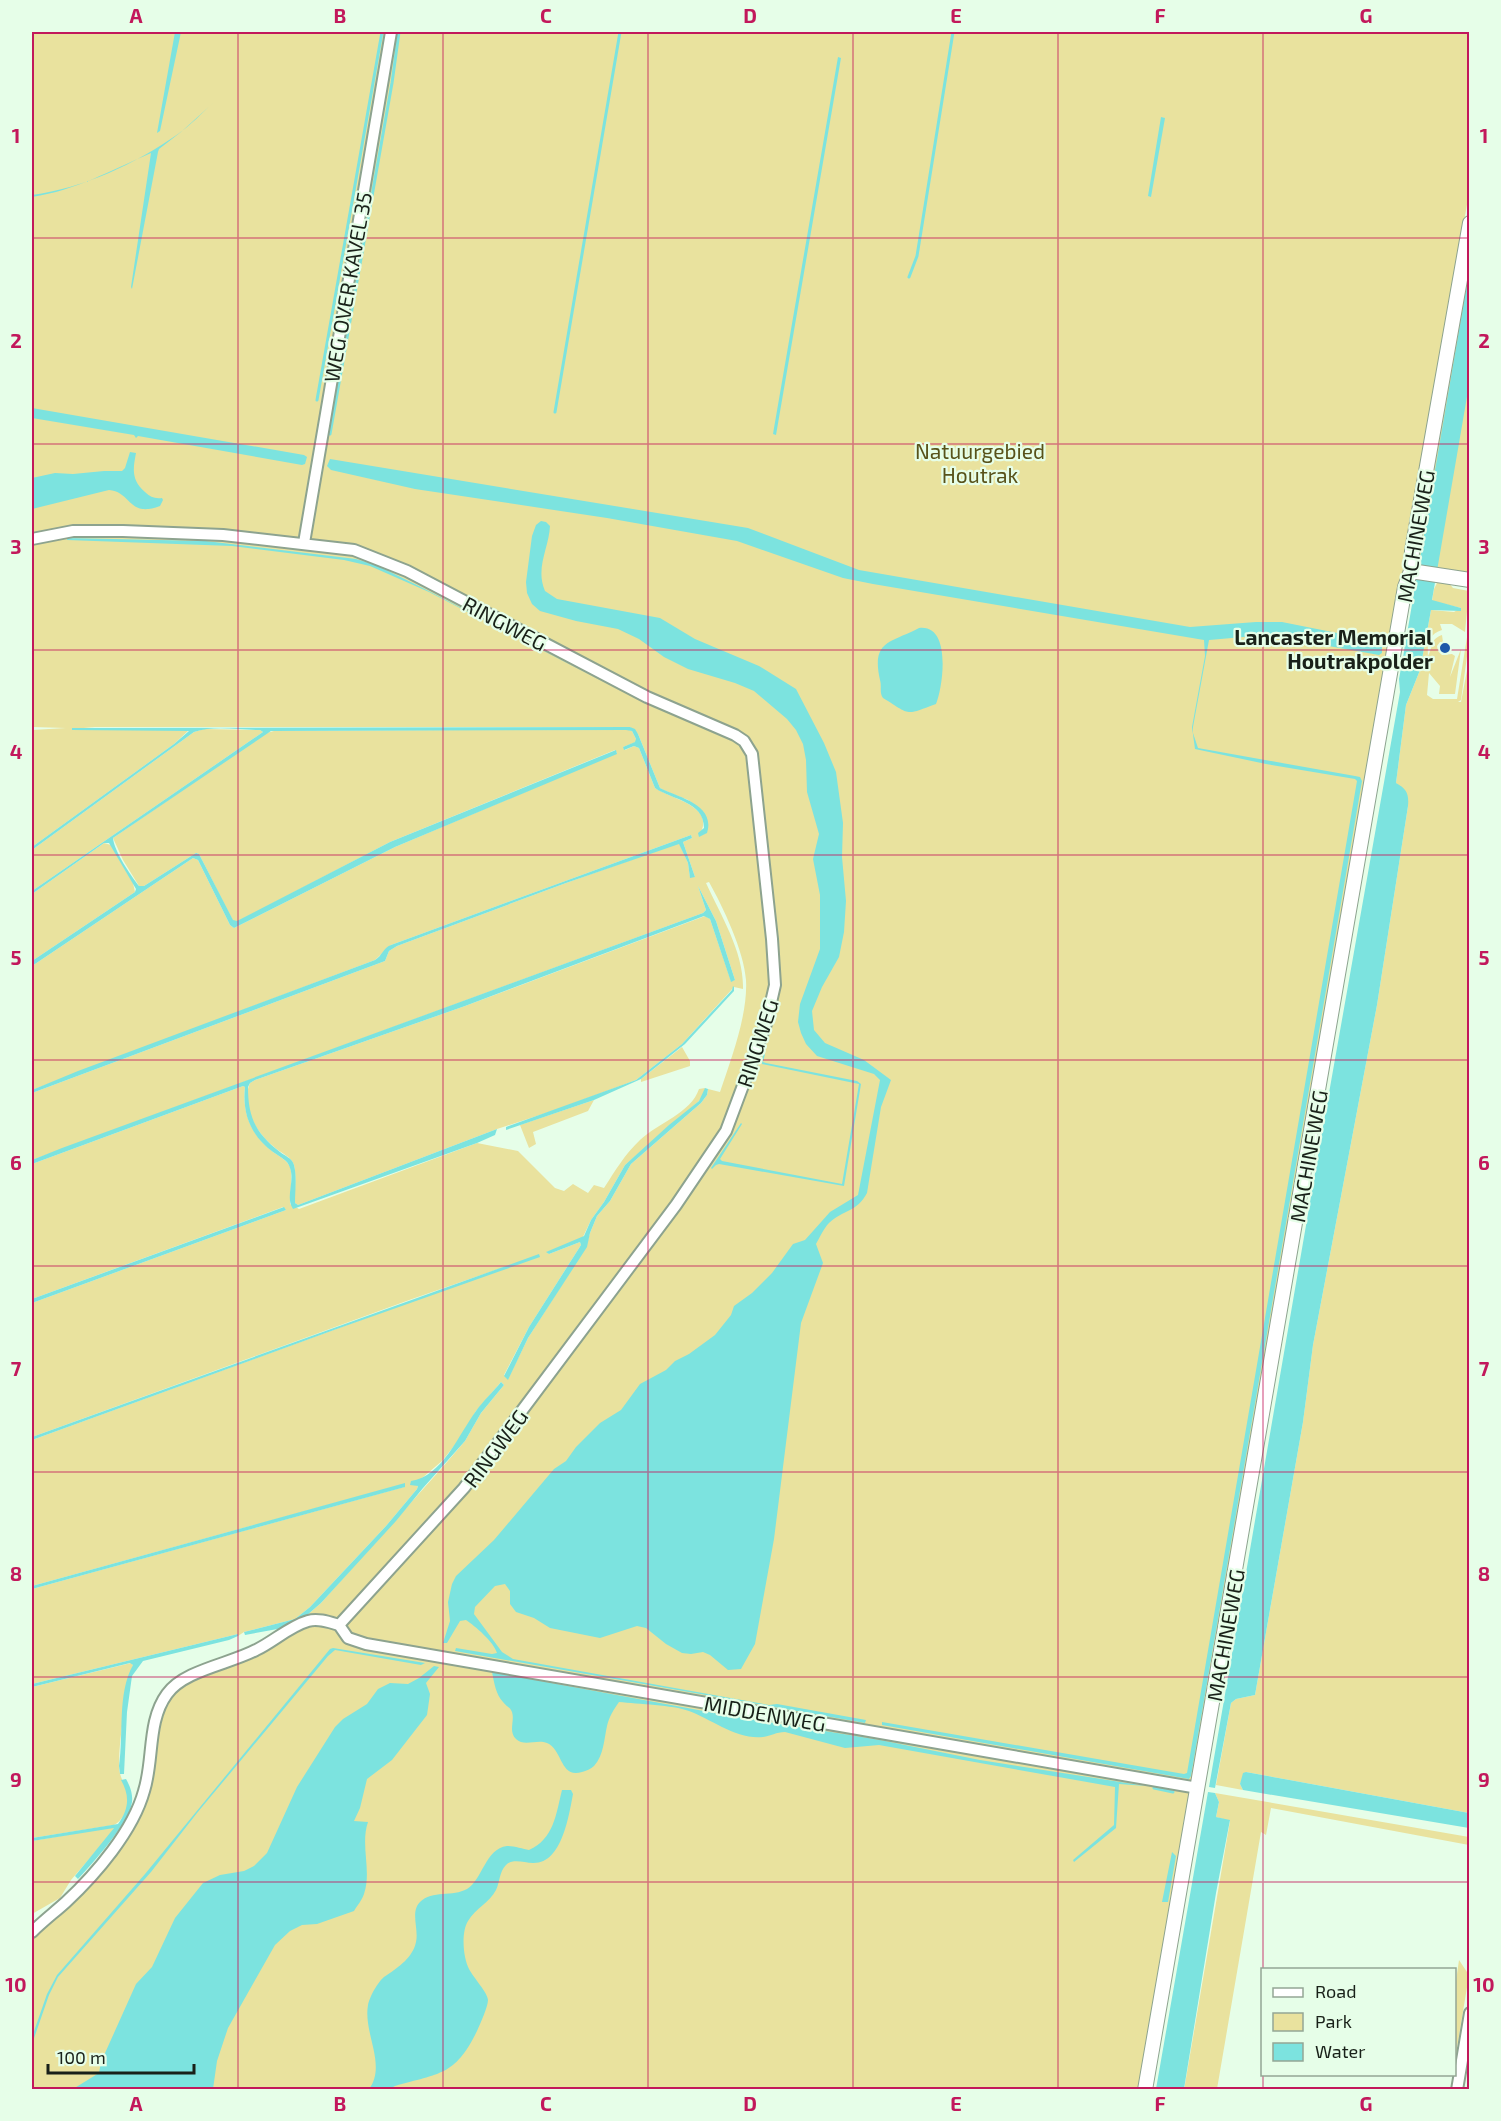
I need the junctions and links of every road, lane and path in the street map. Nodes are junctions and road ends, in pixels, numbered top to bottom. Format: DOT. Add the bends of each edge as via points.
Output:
graph roads {
  1 [pos="391,32"];
  2 [pos="1470,223"];
  3 [pos="32,538"];
  4 [pos="304,543"];
  5 [pos="1414,572"];
  6 [pos="1470,580"];
  7 [pos="339,1625"];
  8 [pos="1198,1788"];
  9 [pos="32,1932"];
  10 [pos="1470,2013"];
  11 [pos="1145,2090"];
  12 [pos="1456,2090"];
  1 -- 4 [label="street, WEG OVER KAVEL 35"];
  2 -- 5 [label="street, MACHINEWEG" via="1412,551"];
  3 -- 4 [label="street, RINGWEG" via="73,531 123,531"];
  4 -- 7 [label="street, RINGWEG" via="354,550 394,565 626,687 744,741 754,765 774,973 773,999 766,1024 735,1111 718,1146 464,1488"];
  5 -- 6 [label="street"];
  5 -- 8 [label="street, MACHINEWEG" via="1406,588"];
  7 -- 8 [label="street, MIDDENWEG" via="348,1638 366,1644"];
  7 -- 9 [label="street" via="309,1620 257,1650 186,1678 170,1689 156,1719 147,1783 133,1818 86,1882"];
  8 -- 11 [label="street, MACHINEWEG"];
  10 -- 12 [label="street"];
}
